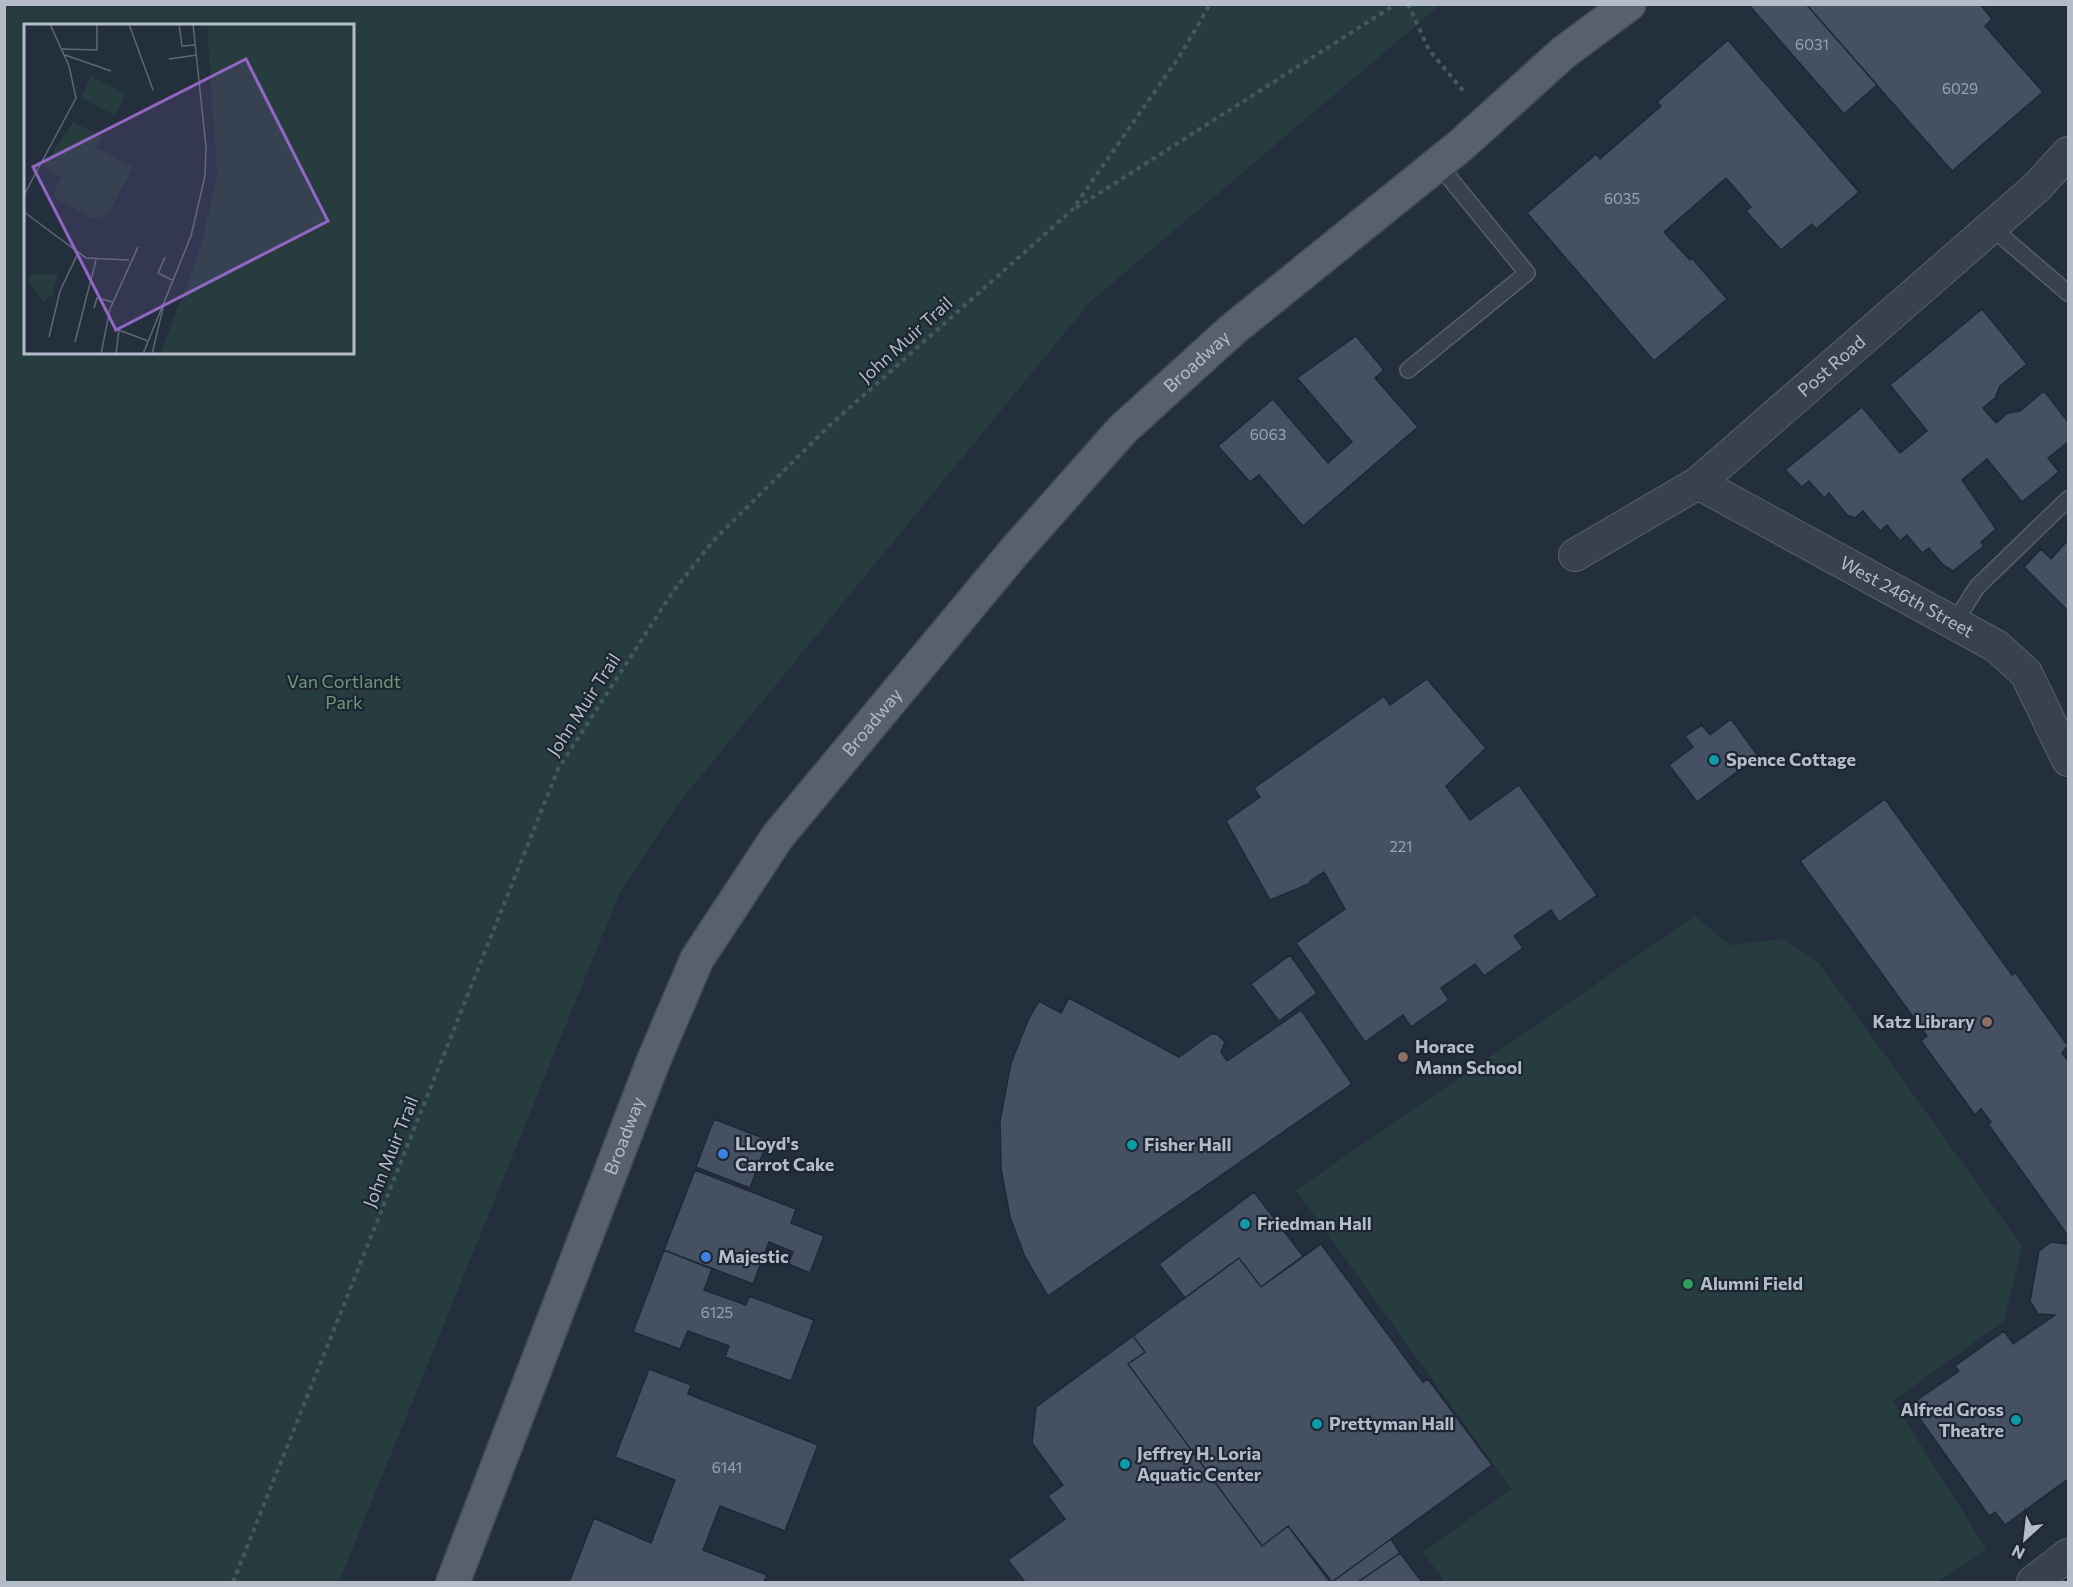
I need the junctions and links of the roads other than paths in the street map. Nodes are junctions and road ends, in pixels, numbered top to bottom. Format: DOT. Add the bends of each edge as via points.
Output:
graph roads {
  1 [pos="1600,4"];
  2 [pos="1629,4"];
  3 [pos="1563,53"];
  4 [pos="2068,153"];
  5 [pos="1438,164"];
  6 [pos="1991,227"];
  7 [pos="2068,293"];
  8 [pos="1408,370"];
  9 [pos="1698,483"];
  10 [pos="2068,499"];
  11 [pos="1575,555"];
  12 [pos="1955,622"];
  13 [pos="2067,750"];
  14 [pos="2068,1555"];
  15 [pos="453,1582"];
  16 [pos="2033,1582"];
  1 -- 3 [label="main road, Broadway"];
  2 -- 3 [label="main road, Broadway"];
  3 -- 5 [label="main road, Broadway"];
  4 -- 6 [label="street, Post Road" via="2037,187"];
  5 -- 8 [label="lane" via="1527,273"];
  5 -- 15 [label="main road, Broadway" via="1232,330 1122,430 1014,552 778,836 697,959 653,1062"];
  6 -- 7 [label="lane"];
  6 -- 9 [label="street, Post Road"];
  9 -- 11 [label="street, Post Road"];
  9 -- 12 [label="street, West 246th Street"];
  10 -- 12 [label="lane" via="1977,587"];
  12 -- 13 [label="street, West 246th Street" via="1996,646 2026,673"];
  14 -- 16 [label="street"];
}
